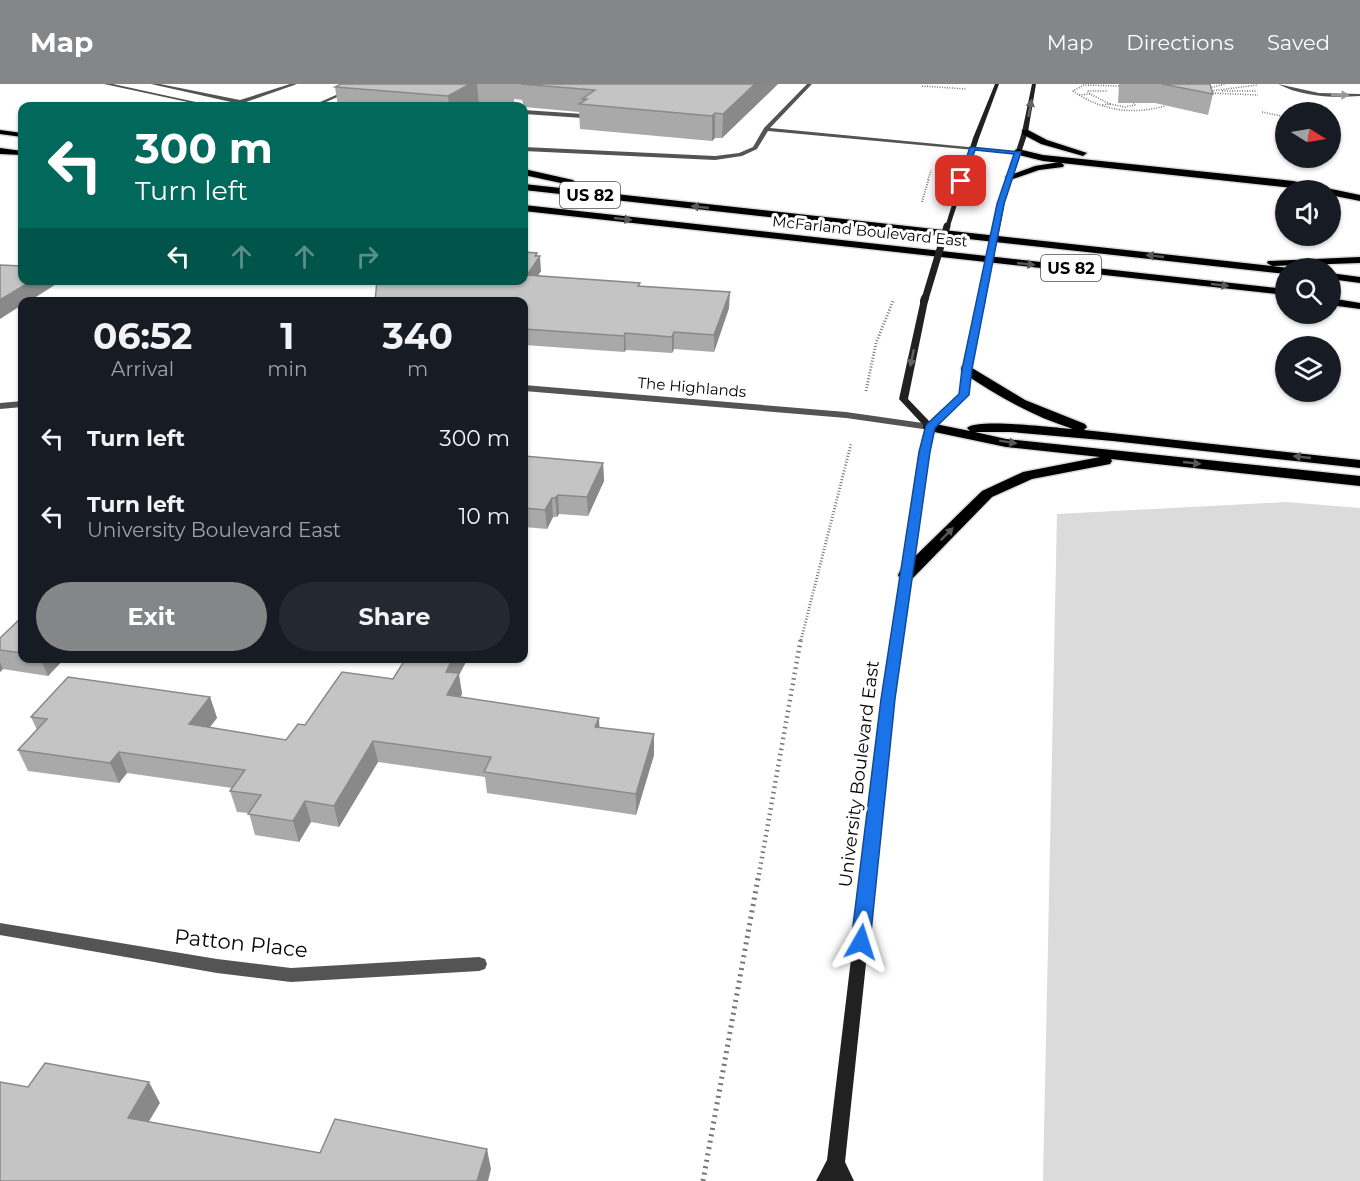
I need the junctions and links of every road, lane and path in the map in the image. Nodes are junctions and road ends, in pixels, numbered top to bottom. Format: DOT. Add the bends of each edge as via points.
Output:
graph roads {
  1 [pos="106,84"];
  2 [pos="153,84"];
  3 [pos="168,84"];
  4 [pos="295,84"];
  5 [pos="364,84"];
  6 [pos="810,84"];
  7 [pos="997,84"];
  8 [pos="1034,84"];
  9 [pos="1225,84"];
  10 [pos="1280,84"];
  11 [pos="1083,85"];
  12 [pos="1260,85"];
  13 [pos="161,86"];
  14 [pos="922,86"];
  15 [pos="1119,87"];
  16 [pos="968,89"];
  17 [pos="1202,90"];
  18 [pos="139,91"];
  19 [pos="1108,91"];
  20 [pos="1256,91"];
  21 [pos="1090,94"];
  22 [pos="1078,95"];
  23 [pos="1360,95"];
  24 [pos="192,102"];
  25 [pos="237,102"];
  26 [pos="323,102"];
  27 [pos="1132,102"];
  28 [pos="1110,104"];
  29 [pos="1098,105"];
  30 [pos="1166,106"];
  31 [pos="528,112"];
  32 [pos="1262,112"];
  33 [pos="1275,115"];
  34 [pos="583,116"];
  35 [pos="766,129"];
  36 [pos="0,132"];
  37 [pos="1025,132"];
  38 [pos="18,134"];
  39 [pos="528,148"];
  40 [pos="973,148"];
  41 [pos="0,151"];
  42 [pos="1018,152"];
  43 [pos="18,153"];
  44 [pos="1108,158"];
  45 [pos="1086,162"];
  46 [pos="937,170"];
  47 [pos="528,173"];
  48 [pos="1010,177"];
  49 [pos="528,187"];
  50 [pos="1360,190"];
  51 [pos="1360,198"];
  52 [pos="657,202"];
  53 [pos="528,208"];
  54 [pos="920,212"];
  55 [pos="1360,261"];
  56 [pos="1213,262"];
  57 [pos="1275,270"];
  58 [pos="1341,277"];
  59 [pos="1360,280"];
  60 [pos="1275,291"];
  61 [pos="894,297"];
  62 [pos="1341,298"];
  63 [pos="1360,299"];
  64 [pos="1341,301"];
  65 [pos="1360,306"];
  66 [pos="967,369"];
  67 [pos="528,388"];
  68 [pos="18,405"];
  69 [pos="0,408"];
  70 [pos="858,417"];
  71 [pos="930,427"];
  72 [pos="1113,437"];
  73 [pos="1133,457"];
  74 [pos="1360,464"];
  75 [pos="1360,481"];
  76 [pos="906,575"];
  77 [pos="0,929"];
  78 [pos="479,964"];
  79 [pos="836,1162"];
  80 [pos="703,1181"];
  81 [pos="826,1181"];
  82 [pos="844,1181"];
  1 -- 18 [label="street"];
  2 -- 13 [label="street"];
  3 -- 13 [label="street"];
  4 -- 25 [label="street"];
  5 -- 26 [label="street"];
  6 -- 35 [label="street"];
  7 -- 40 [label="main road"];
  37 -- 8 [label="main road, one-way"];
  9 -- 17 [label="path"];
  10 -- 23 [label="street, one-way" via="1317,94"];
  11 -- 15 [label="path"];
  11 -- 22 [label="path" via="1074,89"];
  12 -- 20 [label="path" via="1206,92"];
  13 -- 18 [label="street"];
  13 -- 25 [label="street"];
  14 -- 16 [label="path"];
  18 -- 24 [label="street"];
  19 -- 21 [label="path" via="1087,91"];
  21 -- 22 [label="path"];
  21 -- 28 [label="path"];
  22 -- 29 [label="path"];
  27 -- 28 [label="path" via="1135,105 1128,107"];
  28 -- 29 [label="path"];
  29 -- 30 [label="path" via="1137,112"];
  31 -- 34 [label="street"];
  32 -- 33 [label="path"];
  35 -- 39 [label="street" via="755,148 715,158"];
  35 -- 40 [label="street"];
  36 -- 38 [label="highway"];
  37 -- 42 [label="main road"];
  37 -- 44 [label="highway" via="1044,142"];
  40 -- 42 [label="street"];
  40 -- 71 [label="main road, one-way, bridge" via="924,301 903,399"];
  41 -- 43 [label="highway"];
  42 -- 44 [label="highway"];
  42 -- 45 [label="highway"];
  42 -- 48 [label="main road"];
  44 -- 50 [label="highway"];
  45 -- 48 [label="highway" via="1038,168"];
  45 -- 51 [label="highway" via="1293,184"];
  46 -- 54 [label="path" via="930,170"];
  47 -- 52 [label="highway"];
  48 -- 66 [label="main road, bridge"];
  49 -- 52 [label="highway, McFarland Boulevard East / US 82"];
  56 -- 52 [label="highway, McFarland Boulevard East / US 82, one-way"];
  53 -- 60 [label="highway, McFarland Boulevard East / US 82, one-way"];
  55 -- 56 [label="highway"];
  56 -- 57 [label="highway, McFarland Boulevard East / US 82"];
  58 -- 59 [label="highway"];
  61 -- 70 [label="path" via="876,343"];
  62 -- 63 [label="highway"];
  64 -- 65 [label="highway"];
  66 -- 71 [label="main road" via="964,395"];
  66 -- 72 [label="highway" via="1009,399 1043,415"];
  67 -- 70 [label="street, The Highlands"];
  68 -- 69 [label="street"];
  70 -- 71 [label="street, The Highlands"];
  70 -- 80 [label="path" via="805,617"];
  71 -- 72 [label="highway" via="1011,428"];
  71 -- 73 [label="highway, one-way" via="1006,443"];
  71 -- 76 [label="main road, University Boulevard East"];
  74 -- 72 [label="highway, one-way"];
  73 -- 75 [label="highway, one-way"];
  76 -- 73 [label="highway, one-way" via="987,494 1028,476"];
  76 -- 79 [label="main road, University Boulevard East" via="888,699"];
  77 -- 78 [label="street, Patton Place" via="291,975"];
  79 -- 81 [label="main road, University Boulevard East"];
  79 -- 82 [label="main road, University Boulevard East"];
}
